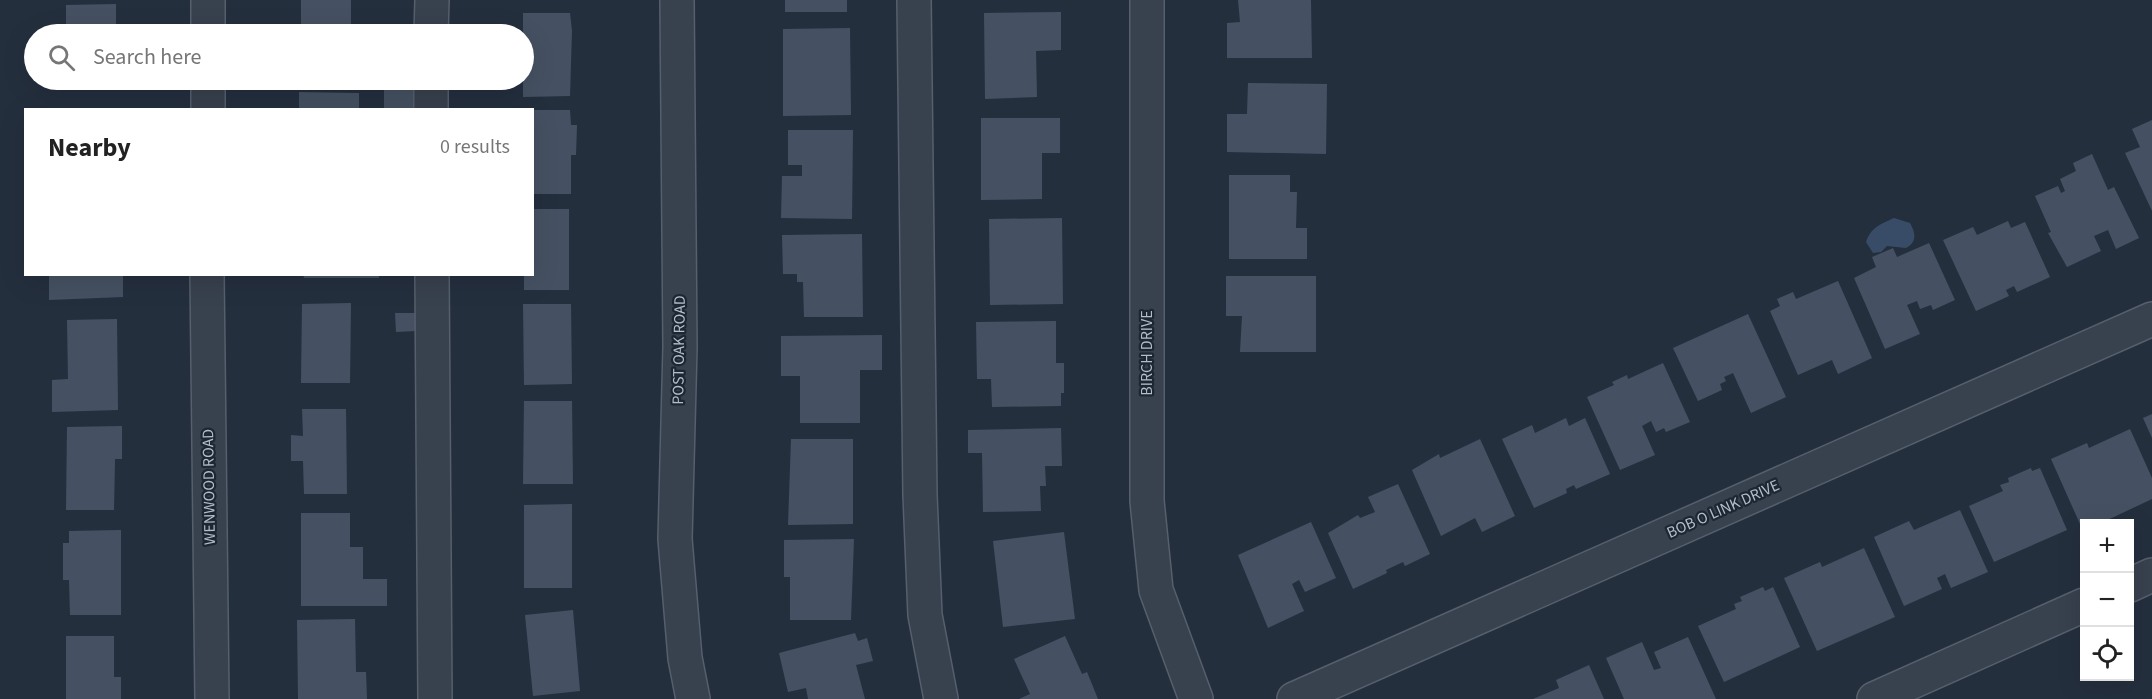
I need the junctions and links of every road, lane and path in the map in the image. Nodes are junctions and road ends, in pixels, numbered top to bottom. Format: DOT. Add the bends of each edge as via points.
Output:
graph roads {
  1 [pos="208,0"];
  2 [pos="432,0"];
  3 [pos="677,0"];
  4 [pos="914,0"];
  5 [pos="1147,0"];
  6 [pos="208,24"];
  7 [pos="432,24"];
  8 [pos="208,90"];
  9 [pos="431,90"];
  10 [pos="208,108"];
  11 [pos="431,108"];
  12 [pos="207,276"];
  13 [pos="432,276"];
  14 [pos="2152,319"];
  15 [pos="2152,575"];
  16 [pos="2134,583"];
  17 [pos="2080,607"];
  18 [pos="212,699"];
  19 [pos="435,699"];
  20 [pos="693,699"];
  21 [pos="941,699"];
  22 [pos="1196,699"];
  23 [pos="1294,699"];
  24 [pos="1874,699"];
  1 -- 6 [label="street"];
  2 -- 7 [label="street"];
  3 -- 20 [label="street, POST OAK ROAD" via="680,347 675,539 685,658"];
  4 -- 21 [label="street" via="920,495 925,615"];
  5 -- 22 [label="street, BIRCH DRIVE" via="1148,501 1156,590"];
  8 -- 10 [label="street"];
  9 -- 11 [label="street"];
  12 -- 18 [label="street, WENWOOD ROAD"];
  13 -- 19 [label="street"];
  14 -- 23 [label="street, BOB O LINK DRIVE"];
  15 -- 16 [label="street"];
  17 -- 24 [label="street"];
}
